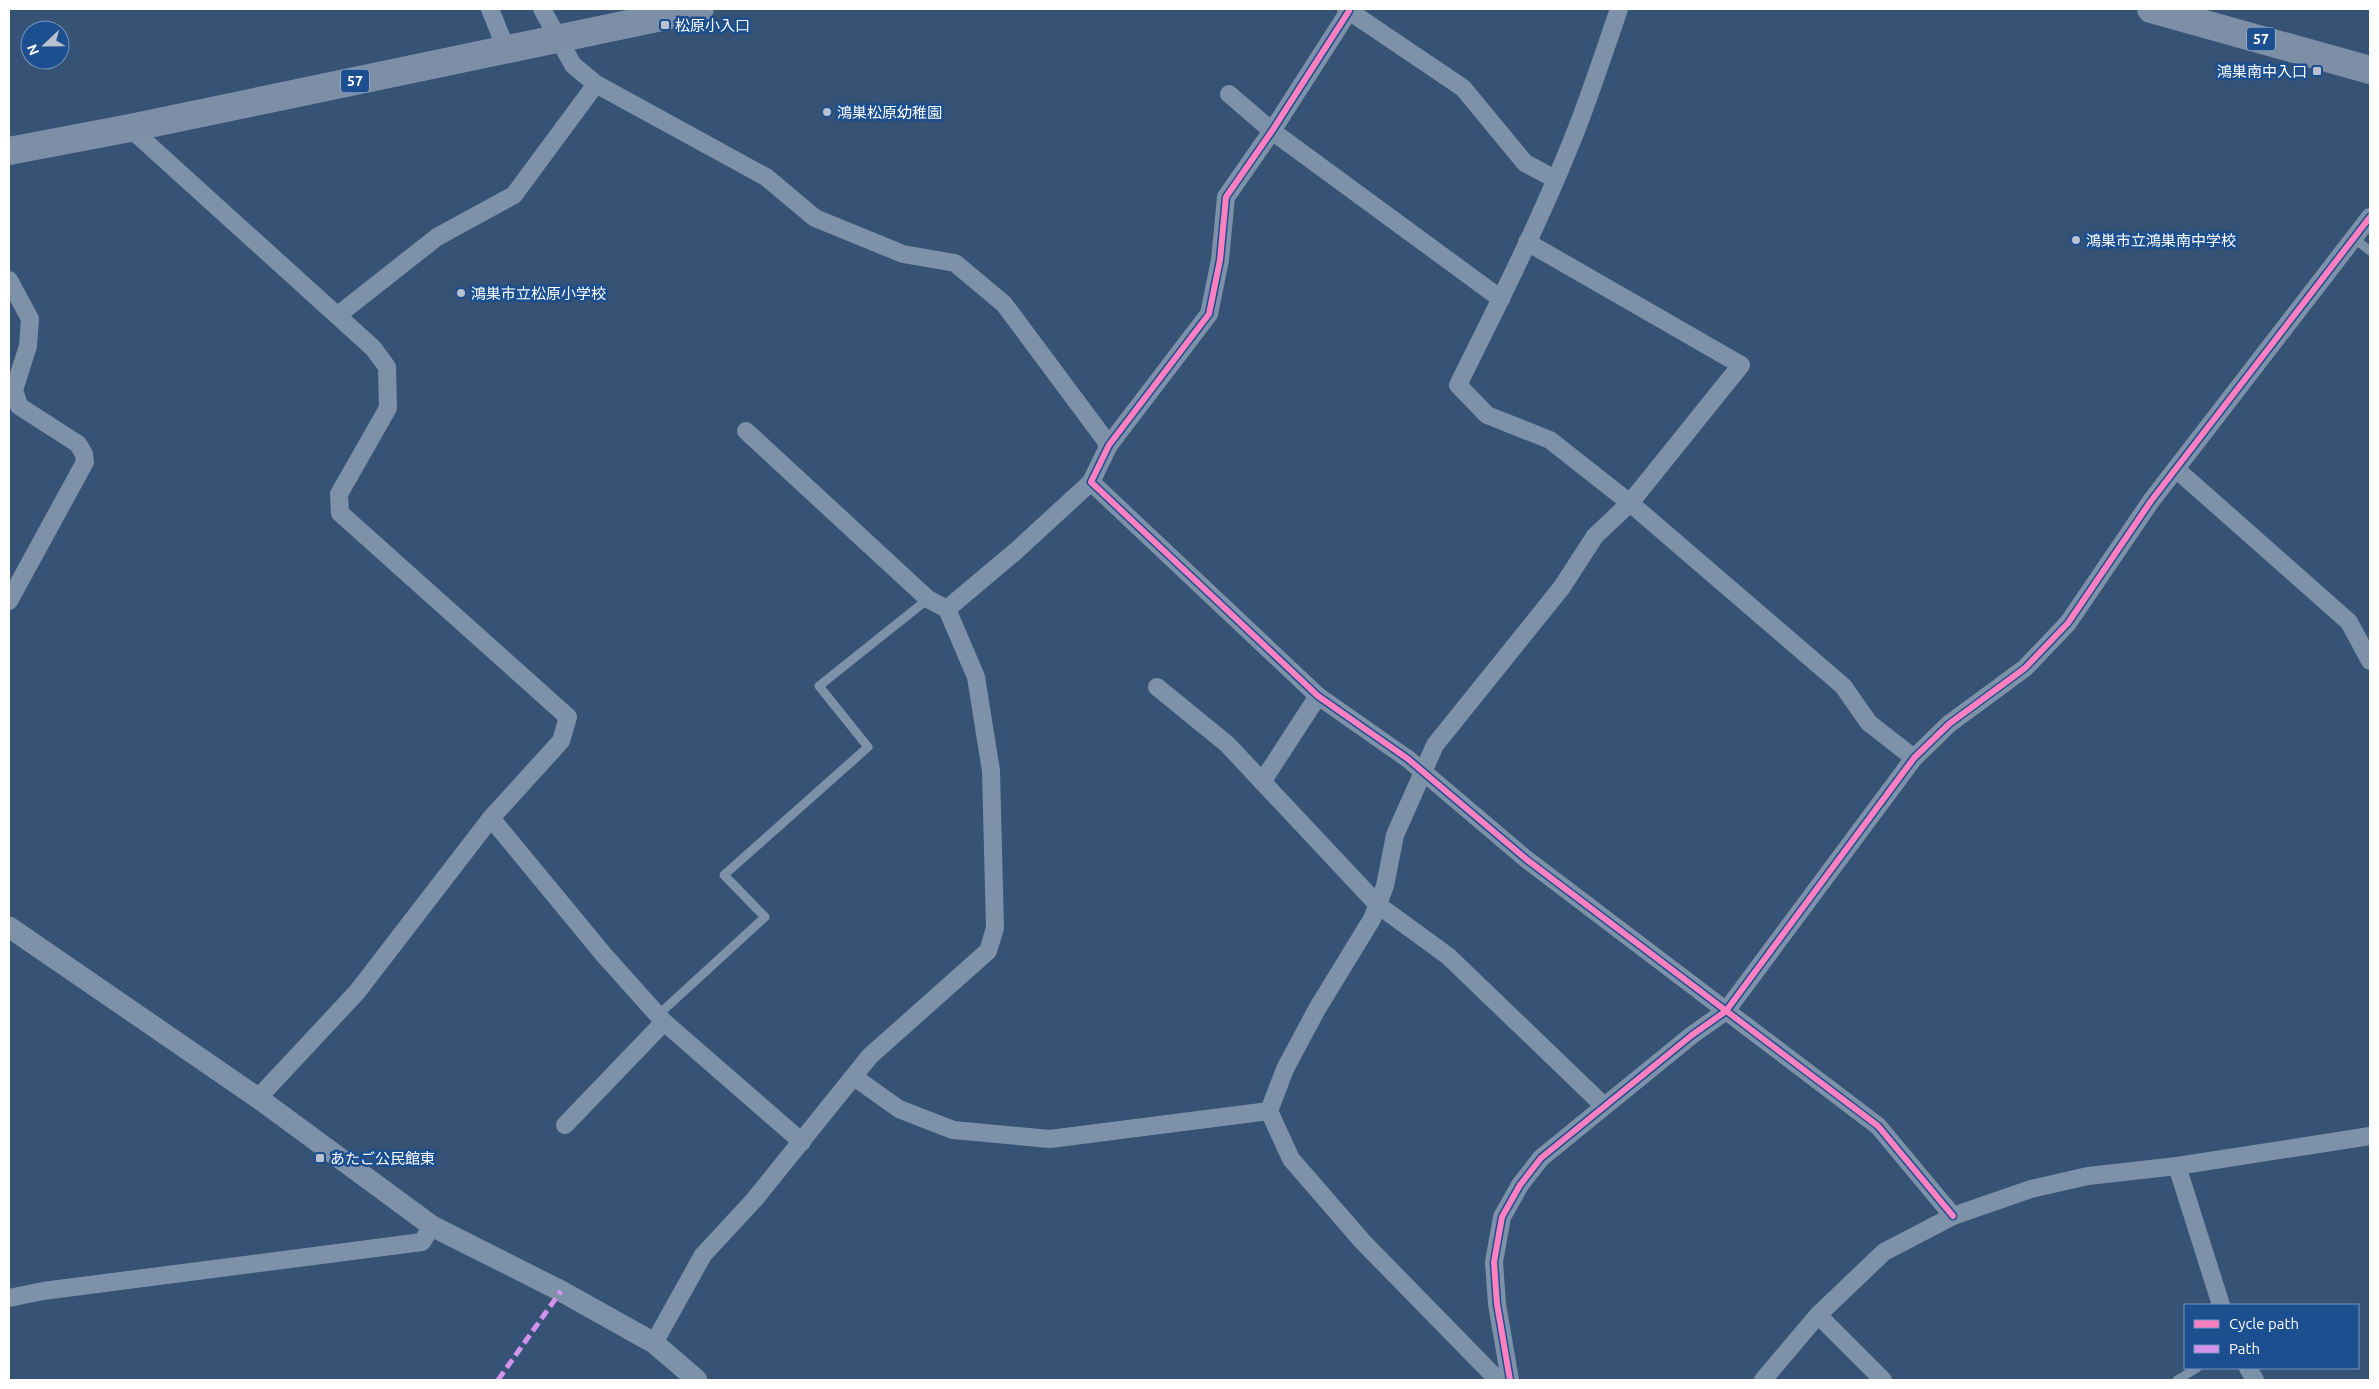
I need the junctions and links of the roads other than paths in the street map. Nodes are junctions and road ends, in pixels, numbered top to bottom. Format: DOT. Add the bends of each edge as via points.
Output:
graph roads {
  1 [pos="490,9"];
  2 [pos="542,9"];
  3 [pos="700,9"];
  4 [pos="1620,9"];
  5 [pos="2151,9"];
  6 [pos="1347,10"];
  7 [pos="556,38"];
  8 [pos="506,49"];
  9 [pos="2370,70"];
  10 [pos="596,84"];
  11 [pos="1229,94"];
  12 [pos="130,128"];
  13 [pos="1272,131"];
  14 [pos="9,151"];
  15 [pos="1555,179"];
  16 [pos="2370,217"];
  17 [pos="2355,239"];
  18 [pos="1527,242"];
  19 [pos="2370,251"];
  20 [pos="9,280"];
  21 [pos="1501,299"];
  22 [pos="338,315"];
  23 [pos="14,370"];
  24 [pos="746,431"];
  25 [pos="1109,445"];
  26 [pos="2176,469"];
  27 [pos="1091,482"];
  28 [pos="1630,503"];
  29 [pos="928,599"];
  30 [pos="9,601"];
  31 [pos="947,609"];
  32 [pos="2370,661"];
  33 [pos="1157,687"];
  34 [pos="1318,696"];
  35 [pos="1914,758"];
  36 [pos="1423,774"];
  37 [pos="1262,782"];
  38 [pos="491,818"];
  39 [pos="1378,904"];
  40 [pos="9,927"];
  41 [pos="1726,1011"];
  42 [pos="661,1018"];
  43 [pos="854,1077"];
  44 [pos="258,1098"];
  45 [pos="1604,1106"];
  46 [pos="1269,1111"];
  47 [pos="565,1125"];
  48 [pos="2370,1136"];
  49 [pos="802,1142"];
  50 [pos="2177,1166"];
  51 [pos="1953,1216"];
  52 [pos="432,1226"];
  53 [pos="9,1298"];
  54 [pos="2221,1304"];
  55 [pos="1818,1316"];
  56 [pos="654,1344"];
  57 [pos="2195,1369"];
  58 [pos="2249,1369"];
  59 [pos="697,1380"];
  60 [pos="1498,1380"];
  61 [pos="1510,1380"];
  62 [pos="1763,1380"];
  63 [pos="1883,1380"];
  64 [pos="2176,1380"];
  65 [pos="2255,1380"];
  1 -- 8 [label="street"];
  2 -- 7 [label="street"];
  3 -- 7 [label="main road, 57"];
  4 -- 15 [label="street"];
  5 -- 9 [label="main road, 57"];
  6 -- 13 [label="street"];
  6 -- 15 [label="street" via="1463,88 1526,163"];
  7 -- 8 [label="main road, 57"];
  7 -- 10 [label="street" via="572,65"];
  8 -- 12 [label="main road, 57"];
  10 -- 22 [label="street" via="514,196 437,237"];
  10 -- 25 [label="street" via="766,177 815,218 903,254 955,263 1004,304"];
  11 -- 13 [label="street"];
  12 -- 14 [label="main road, 57"];
  12 -- 22 [label="street"];
  13 -- 21 [label="street"];
  13 -- 25 [label="street" via="1226,197 1220,260 1209,314"];
  15 -- 18 [label="street"];
  16 -- 17 [label="street"];
  17 -- 19 [label="lane"];
  17 -- 26 [label="street"];
  18 -- 21 [label="street"];
  18 -- 28 [label="street" via="1741,366"];
  20 -- 23 [label="street" via="30,319 28,346"];
  21 -- 28 [label="street" via="1458,385 1487,415 1550,440"];
  22 -- 38 [label="street" via="373,348 387,367 388,408 339,494 340,513 568,717 561,741"];
  23 -- 30 [label="street" via="14,390 19,406 78,444 85,462"];
  24 -- 29 [label="street"];
  25 -- 27 [label="street"];
  26 -- 32 [label="street" via="2349,622"];
  26 -- 35 [label="street" via="2068,623 2025,668 1949,724"];
  27 -- 31 [label="street"];
  27 -- 34 [label="street"];
  28 -- 35 [label="street" via="1843,686 1868,723"];
  28 -- 36 [label="street" via="1595,536 1546,609 1435,745"];
  29 -- 31 [label="street"];
  29 -- 42 [label="lane" via="819,686 868,747 724,874 764,917"];
  31 -- 43 [label="street" via="976,677 992,771 995,928 988,951 870,1056"];
  33 -- 37 [label="street" via="1227,744"];
  34 -- 36 [label="street" via="1408,759"];
  34 -- 37 [label="street"];
  35 -- 41 [label="street"];
  36 -- 39 [label="street" via="1395,835"];
  36 -- 41 [label="street" via="1526,859"];
  37 -- 39 [label="street"];
  38 -- 42 [label="street" via="604,955"];
  38 -- 44 [label="street" via="357,992"];
  39 -- 45 [label="street" via="1448,956"];
  39 -- 46 [label="street" via="1285,1069"];
  40 -- 44 [label="street"];
  41 -- 45 [label="street"];
  41 -- 51 [label="street" via="1878,1126"];
  42 -- 47 [label="street"];
  42 -- 49 [label="street"];
  43 -- 46 [label="street" via="899,1109 953,1130 1050,1139"];
  43 -- 49 [label="street"];
  44 -- 52 [label="street"];
  45 -- 61 [label="street" via="1541,1158 1502,1216 1494,1262 1497,1304"];
  46 -- 60 [label="street" via="1290,1158 1363,1242"];
  48 -- 50 [label="street"];
  49 -- 56 [label="street" via="703,1255"];
  50 -- 51 [label="street" via="2079,1178 2031,1189"];
  50 -- 54 [label="street"];
  51 -- 55 [label="street" via="1884,1252"];
  52 -- 53 [label="street" via="422,1242"];
  52 -- 56 [label="street" via="561,1291"];
  55 -- 62 [label="street"];
  55 -- 63 [label="street"];
  56 -- 59 [label="street"];
  57 -- 64 [label="lane"];
  58 -- 65 [label="street"];
}
